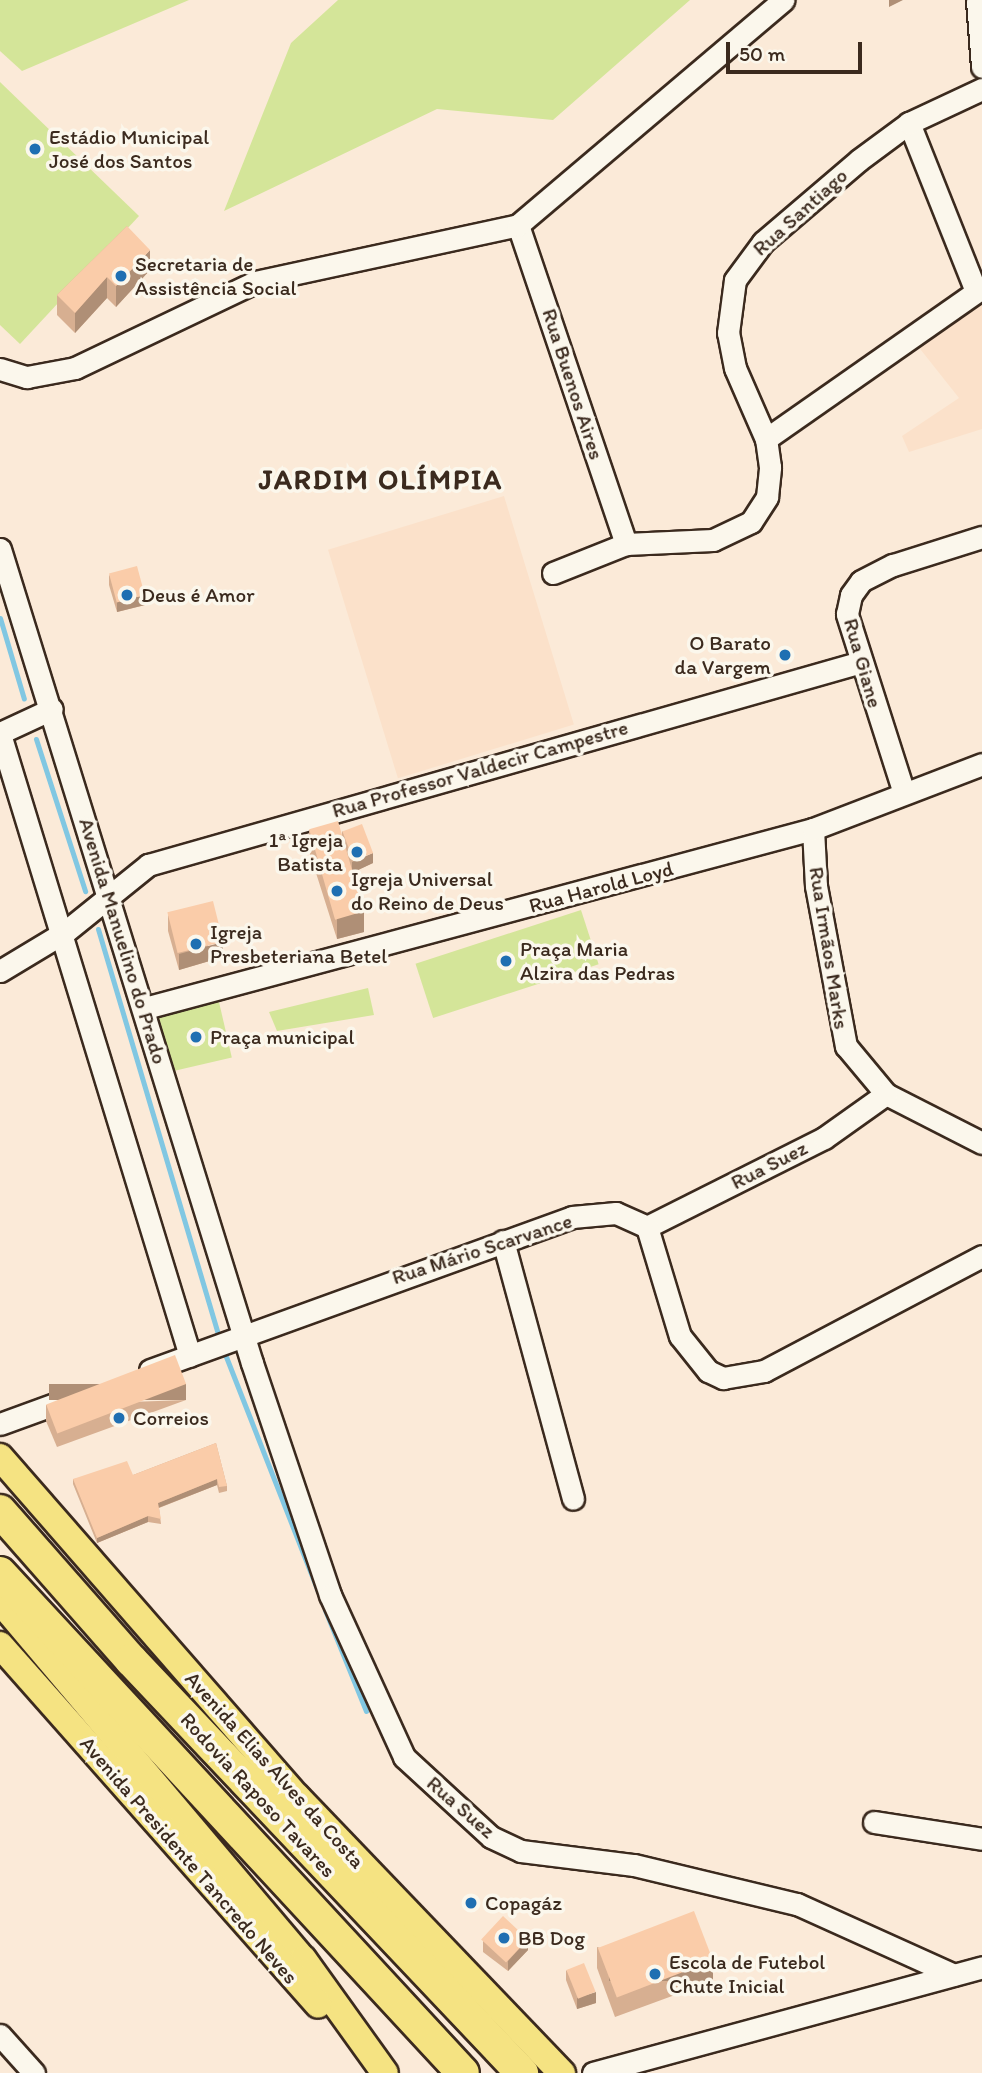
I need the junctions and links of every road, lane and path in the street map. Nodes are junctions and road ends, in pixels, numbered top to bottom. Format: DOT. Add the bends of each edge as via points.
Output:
graph roads {
  1 [pos="783,0"];
  2 [pos="977,0"];
  3 [pos="979,32"];
  4 [pos="982,67"];
  5 [pos="982,89"];
  6 [pos="909,123"];
  7 [pos="518,225"];
  8 [pos="979,290"];
  9 [pos="0,369"];
  10 [pos="766,439"];
  11 [pos="982,537"];
  12 [pos="626,544"];
  13 [pos="0,549"];
  14 [pos="553,573"];
  15 [pos="861,662"];
  16 [pos="52,709"];
  17 [pos="0,733"];
  18 [pos="982,764"];
  19 [pos="903,790"];
  20 [pos="813,829"];
  21 [pos="107,896"];
  22 [pos="65,932"];
  23 [pos="0,971"];
  24 [pos="145,1008"];
  25 [pos="886,1094"];
  26 [pos="982,1143"];
  27 [pos="647,1227"];
  28 [pos="503,1241"];
  29 [pos="982,1255"];
  30 [pos="243,1334"];
  31 [pos="190,1356"];
  32 [pos="125,1379"];
  33 [pos="88,1392"];
  34 [pos="0,1424"];
  35 [pos="0,1457"];
  36 [pos="573,1499"];
  37 [pos="0,1511"];
  38 [pos="0,1573"];
  39 [pos="0,1601"];
  40 [pos="0,1645"];
  41 [pos="874,1822"];
  42 [pos="982,1839"];
  43 [pos="973,1974"];
  44 [pos="0,2035"];
  45 [pos="33,2073"];
  46 [pos="383,2073"];
  47 [pos="463,2073"];
  48 [pos="522,2073"];
  49 [pos="562,2073"];
  50 [pos="593,2073"];
  1 -- 7 [label="street"];
  2 -- 3 [label="street"];
  3 -- 4 [label="street"];
  5 -- 6 [label="street, Rua Santiago"];
  6 -- 8 [label="street"];
  6 -- 10 [label="street, Rua Santiago" via="763,242 735,280 728,332 735,368"];
  7 -- 9 [label="street" via="255,282 75,368 27,377"];
  7 -- 12 [label="street, Rua Buenos Aires"];
  8 -- 10 [label="street"];
  10 -- 12 [label="street, Rua Santiago" via="769,486 751,522 713,540"];
  11 -- 15 [label="street, Rua Giane" via="861,581 846,614"];
  12 -- 14 [label="street, Rua Santiago"];
  13 -- 16 [label="street, Avenida Manuelino do Prado"];
  15 -- 19 [label="street, Rua Giane"];
  15 -- 21 [label="street, Rua Professor Valdecir Campestre" via="148,865"];
  16 -- 17 [label="street"];
  16 -- 21 [label="street, Avenida Manuelino do Prado"];
  17 -- 22 [label="street"];
  18 -- 19 [label="street, Rua Harold Loyd"];
  19 -- 20 [label="street, Rua Harold Loyd"];
  20 -- 24 [label="street, Rua Harold Loyd"];
  20 -- 25 [label="street, Rua Irmãos Marks" via="816,886 846,1046"];
  21 -- 22 [label="street, Rua Professor Valdecir Campestre"];
  21 -- 24 [label="street, Avenida Manuelino do Prado"];
  22 -- 23 [label="street, Rua Professor Valdecir Campestre"];
  22 -- 31 [label="street"];
  24 -- 30 [label="street, Avenida Manuelino do Prado"];
  25 -- 26 [label="street"];
  25 -- 27 [label="street, Rua Suez" via="824,1138"];
  27 -- 28 [label="street, Rua Mário Scarvance" via="624,1215 595,1214"];
  27 -- 29 [label="street" via="680,1336 708,1371 723,1378 764,1371"];
  28 -- 30 [label="street, Rua Mário Scarvance"];
  28 -- 36 [label="street"];
  30 -- 31 [label="street, Rua Mário Scarvance"];
  30 -- 43 [label="street, Rua Suez" via="330,1595 386,1727 404,1757 491,1837 541,1856 634,1865 797,1904"];
  31 -- 32 [label="street, Rua Mário Scarvance"];
  33 -- 34 [label="street"];
  35 -- 49 [label="main road, Avenida Elias Alves da Costa" via="297,1797"];
  37 -- 48 [label="highway, Rodovia Raposo Tavares" via="131,1660"];
  38 -- 47 [label="highway, Rodovia Raposo Tavares"];
  39 -- 46 [label="main road" via="303,1959"];
  40 -- 46 [label="main road, Avenida Presidente Tancredo Neves" via="197,1874"];
  41 -- 42 [label="street"];
  43 -- 50 [label="street"];
  44 -- 45 [label="street"];
}
